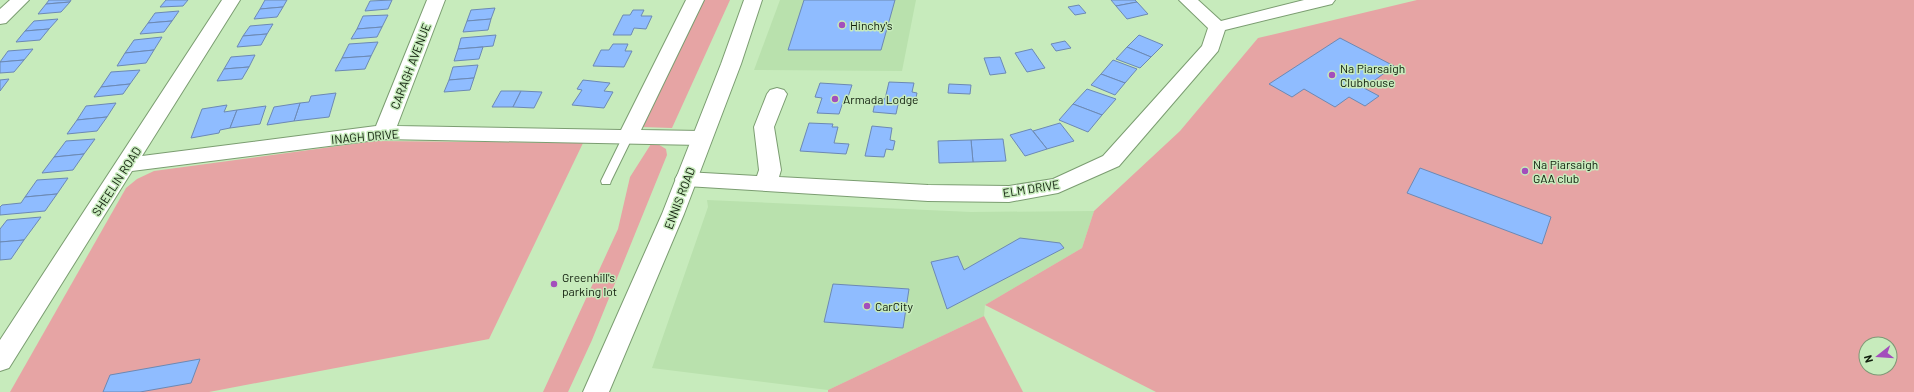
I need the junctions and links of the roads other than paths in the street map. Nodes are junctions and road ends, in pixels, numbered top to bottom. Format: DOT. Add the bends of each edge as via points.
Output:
graph roads {
  1 [pos="20,0"];
  2 [pos="231,0"];
  3 [pos="436,0"];
  4 [pos="695,0"];
  5 [pos="753,0"];
  6 [pos="1188,0"];
  7 [pos="1326,0"];
  8 [pos="0,19"];
  9 [pos="1217,28"];
  10 [pos="777,94"];
  11 [pos="384,132"];
  12 [pos="628,136"];
  13 [pos="701,138"];
  14 [pos="127,165"];
  15 [pos="686,179"];
  16 [pos="606,181"];
  17 [pos="766,183"];
  18 [pos="0,362"];
  19 [pos="596,392"];
  1 -- 8 [label="street"];
  2 -- 14 [label="street, SHEELIN ROAD"];
  3 -- 11 [label="street, CARAGH AVENUE"];
  4 -- 12 [label="street"];
  5 -- 13 [label="street, ENNIS ROAD"];
  6 -- 9 [label="street"];
  7 -- 9 [label="street"];
  9 -- 17 [label="street, ELM DRIVE" via="1211,47 1111,161 1058,186 1001,194 928,193"];
  10 -- 17 [label="street" via="764,127 770,170"];
  11 -- 12 [label="street, INAGH DRIVE"];
  11 -- 14 [label="street, INAGH DRIVE"];
  12 -- 13 [label="street, INAGH DRIVE"];
  12 -- 16 [label="lane"];
  13 -- 15 [label="street, ENNIS ROAD"];
  14 -- 18 [label="street, SHEELIN ROAD"];
  15 -- 17 [label="street, ELM DRIVE"];
  15 -- 19 [label="street, ENNIS ROAD" via="674,214"];
}
